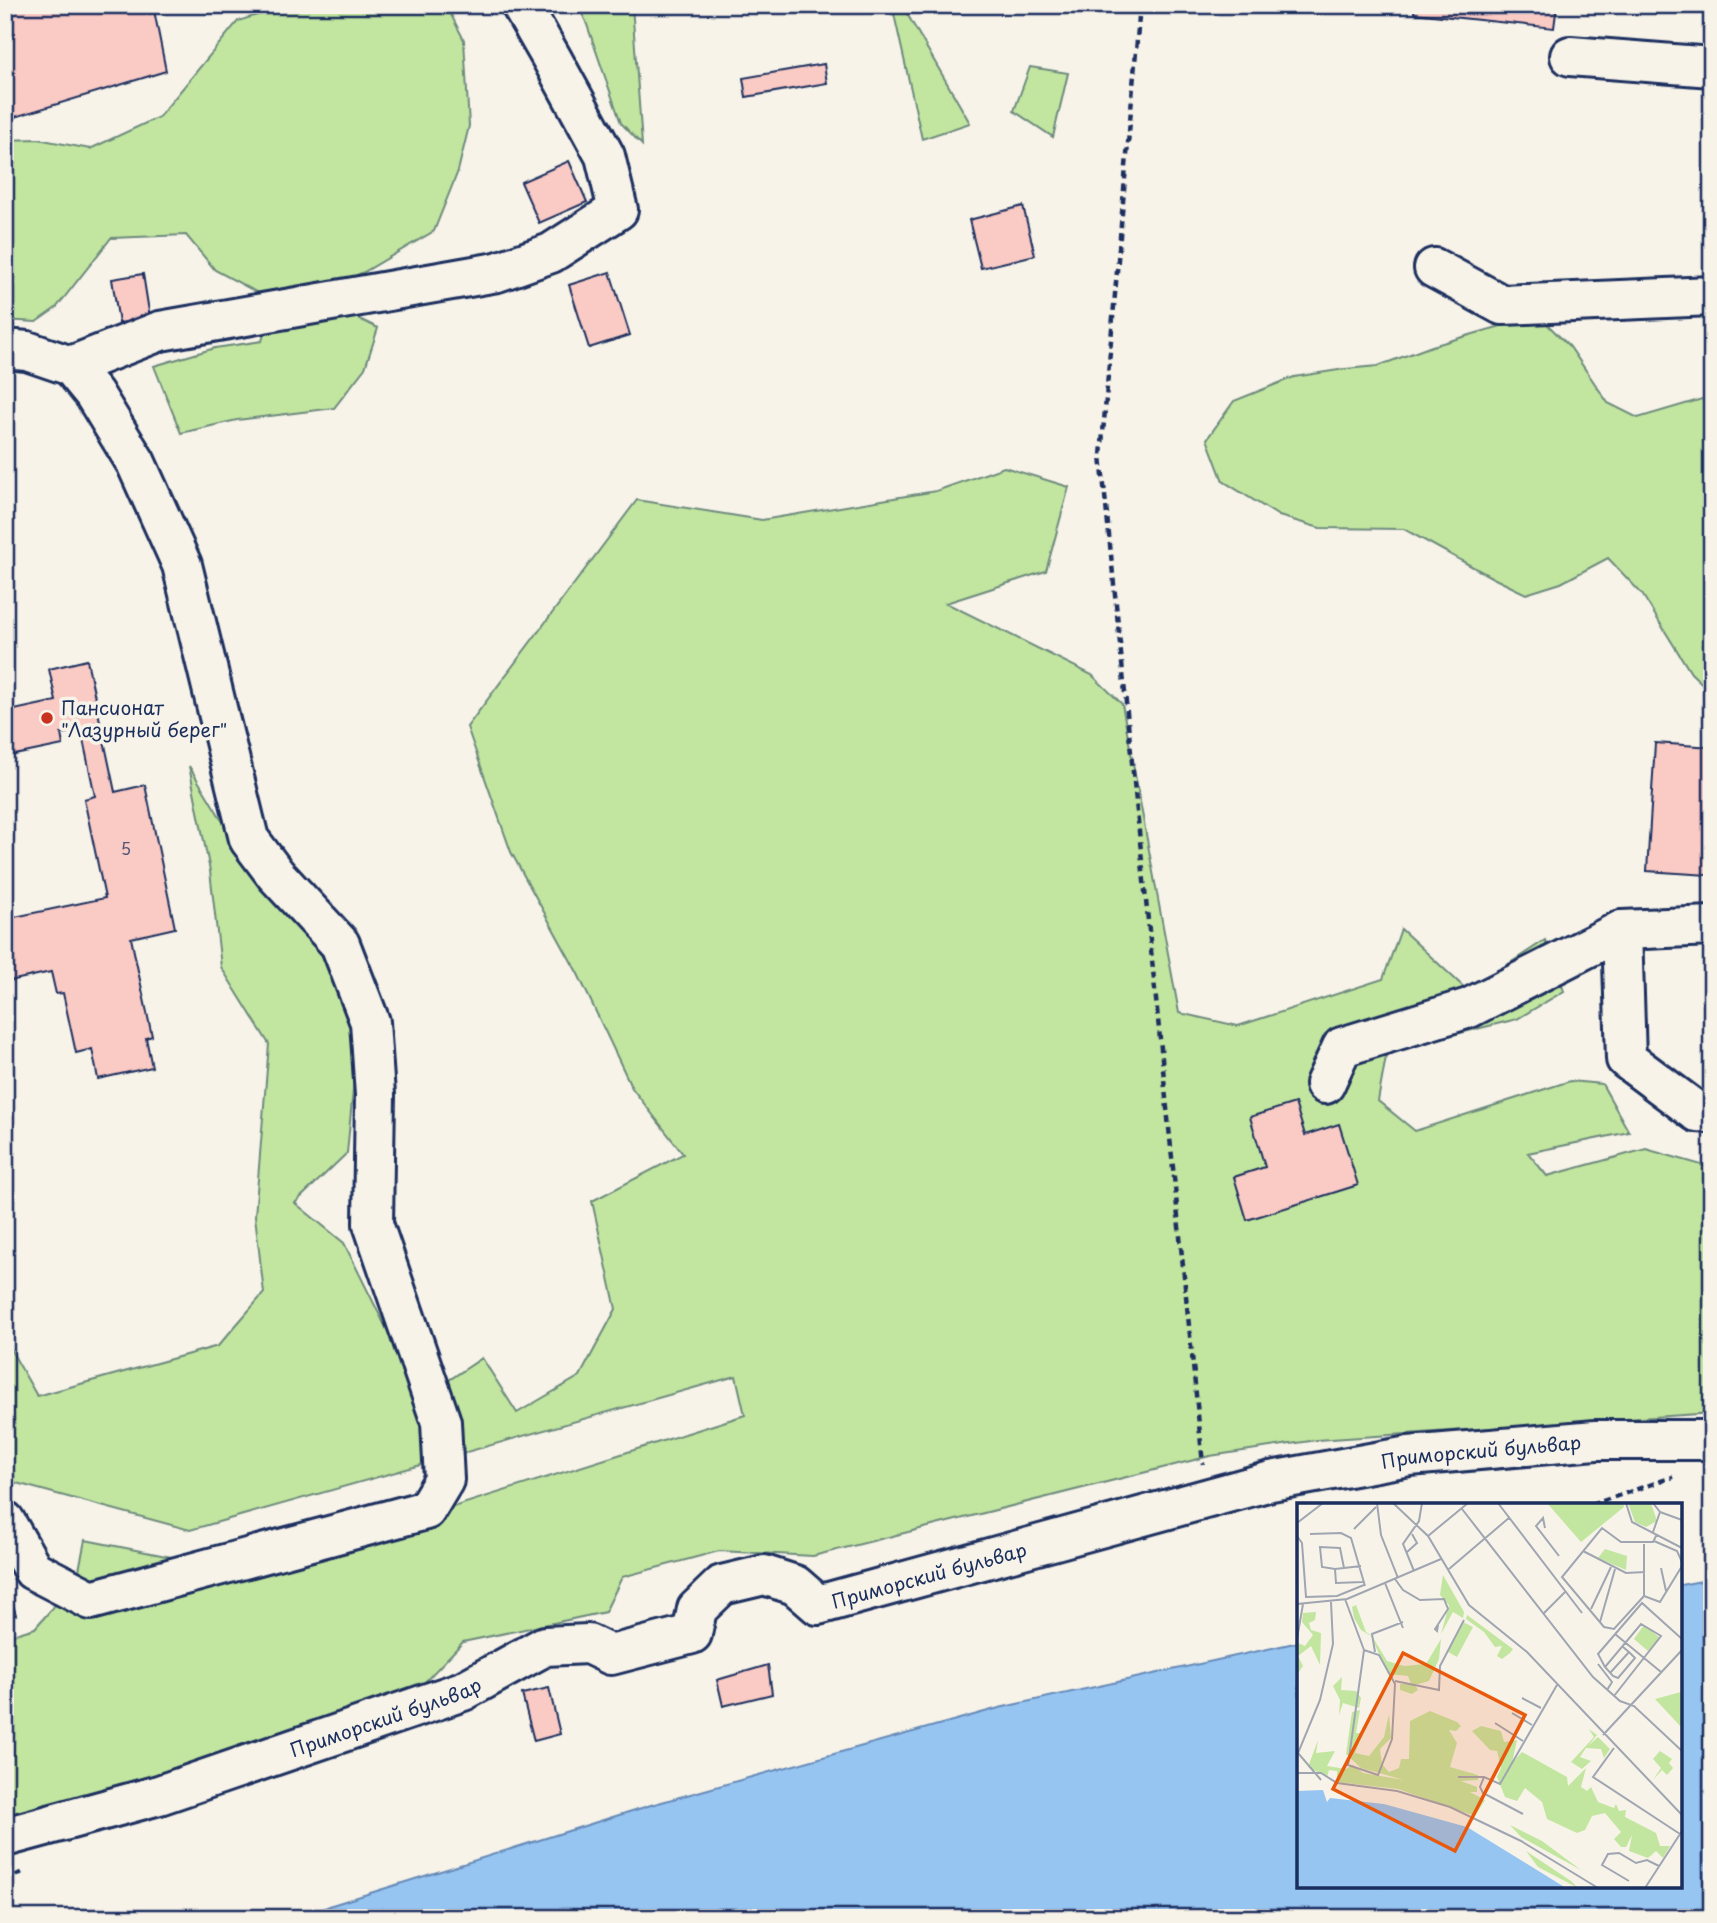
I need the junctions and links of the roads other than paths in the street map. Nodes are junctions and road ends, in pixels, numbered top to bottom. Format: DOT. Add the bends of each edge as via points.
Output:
graph roads {
  1 [pos="521,5"];
  2 [pos="1570,56"];
  3 [pos="1712,67"];
  4 [pos="1434,268"];
  5 [pos="1712,296"];
  6 [pos="5,349"];
  7 [pos="71,366"];
  8 [pos="1712,926"];
  9 [pos="1622,930"];
  10 [pos="1325,1084"];
  11 [pos="1712,1112"];
  12 [pos="1712,1440"];
  13 [pos="5,1521"];
  14 [pos="5,1838"];
  1 -- 7 [label="street" via="605,156 618,210 551,253 497,272 160,331"];
  2 -- 3 [label="street"];
  4 -- 5 [label="street" via="1502,305"];
  6 -- 7 [label="street" via="27,351"];
  7 -- 13 [label="street" via="94,394 136,463 182,565 249,839 340,944 370,1022 375,1094 373,1224 441,1422 444,1480 426,1510 91,1600 33,1570"];
  8 -- 9 [label="street"];
  9 -- 10 [label="street" via="1469,1008 1342,1047"];
  9 -- 11 [label="street" via="1626,1059 1697,1112"];
  12 -- 14 [label="street, Приморский бульвар" via="1595,1440 1409,1456 1271,1481 818,1605 795,1584 764,1575 722,1585 697,1609 692,1634 611,1655 588,1644 545,1646 463,1691 159,1795"];
}
